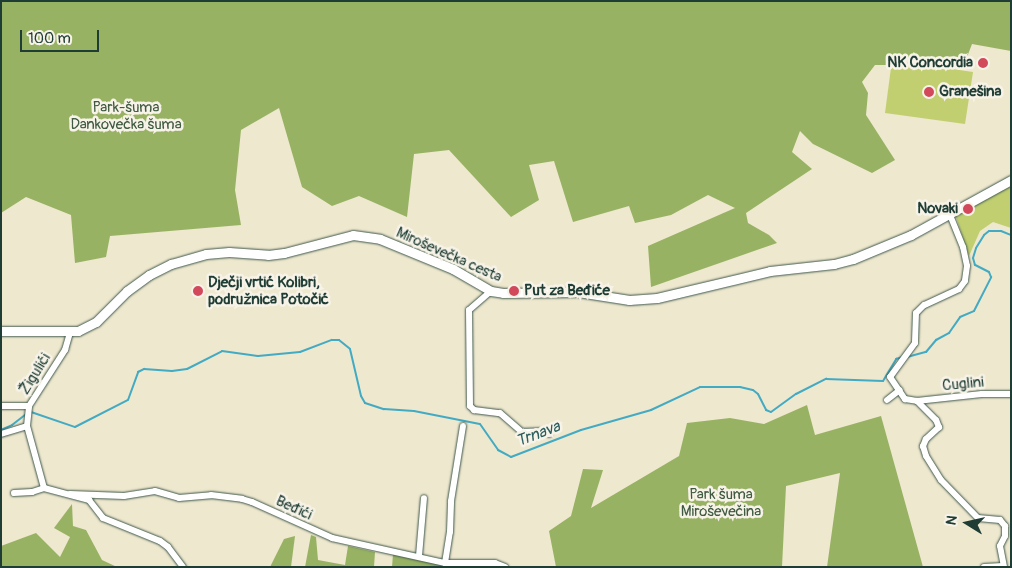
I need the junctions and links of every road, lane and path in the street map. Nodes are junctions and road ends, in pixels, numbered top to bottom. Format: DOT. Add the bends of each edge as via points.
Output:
graph roads {
  1 [pos="1011,180"];
  2 [pos="950,215"];
  3 [pos="491,291"];
  4 [pos="1,331"];
  5 [pos="70,332"];
  6 [pos="900,390"];
  7 [pos="1011,394"];
  8 [pos="887,400"];
  9 [pos="917,401"];
  10 [pos="1,406"];
  11 [pos="29,410"];
  12 [pos="27,426"];
  13 [pos="464,426"];
  14 [pos="1,434"];
  15 [pos="549,434"];
  16 [pos="44,488"];
  17 [pos="14,493"];
  18 [pos="70,494"];
  19 [pos="424,498"];
  20 [pos="418,556"];
  21 [pos="445,563"];
  22 [pos="1004,566"];
  23 [pos="183,567"];
  24 [pos="505,567"];
  25 [pos="984,567"];
  1 -- 2 [label="main road, Miroševečka cesta"];
  2 -- 3 [label="main road, Miroševečka cesta" via="853,259 770,271 658,298 629,300 578,292 523,294"];
  2 -- 6 [label="street" via="963,247 965,281 959,289 924,305 916,313 915,342 890,377"];
  3 -- 5 [label="main road, Miroševečka cesta" via="439,263 380,239 353,235 284,253 206,254 171,264 127,291 96,322"];
  3 -- 15 [label="street" via="469,310 470,406 474,410 500,413 522,432"];
  4 -- 5 [label="main road, Miroševečka cesta"];
  5 -- 11 [label="street, Žigulići" via="65,350"];
  6 -- 8 [label="street"];
  6 -- 9 [label="street" via="905,399"];
  7 -- 9 [label="street, Cuglini"];
  9 -- 22 [label="street" via="939,426 923,446 938,475 978,518 1000,520 1005,526 1000,546"];
  10 -- 11 [label="street"];
  11 -- 12 [label="street, Žigulići"];
  12 -- 14 [label="street"];
  12 -- 16 [label="street, Žigulići"];
  13 -- 21 [label="street" via="450,501"];
  16 -- 17 [label="street"];
  16 -- 18 [label="street"];
  18 -- 20 [label="street, Beđići" via="124,496 155,491 179,498 212,495 242,499 332,538"];
  18 -- 23 [label="street" via="89,500 104,518 160,541"];
  19 -- 20 [label="street"];
  20 -- 21 [label="street, Beđići"];
  21 -- 24 [label="street, Beđići" via="495,563"];
  22 -- 25 [label="street"];
}
